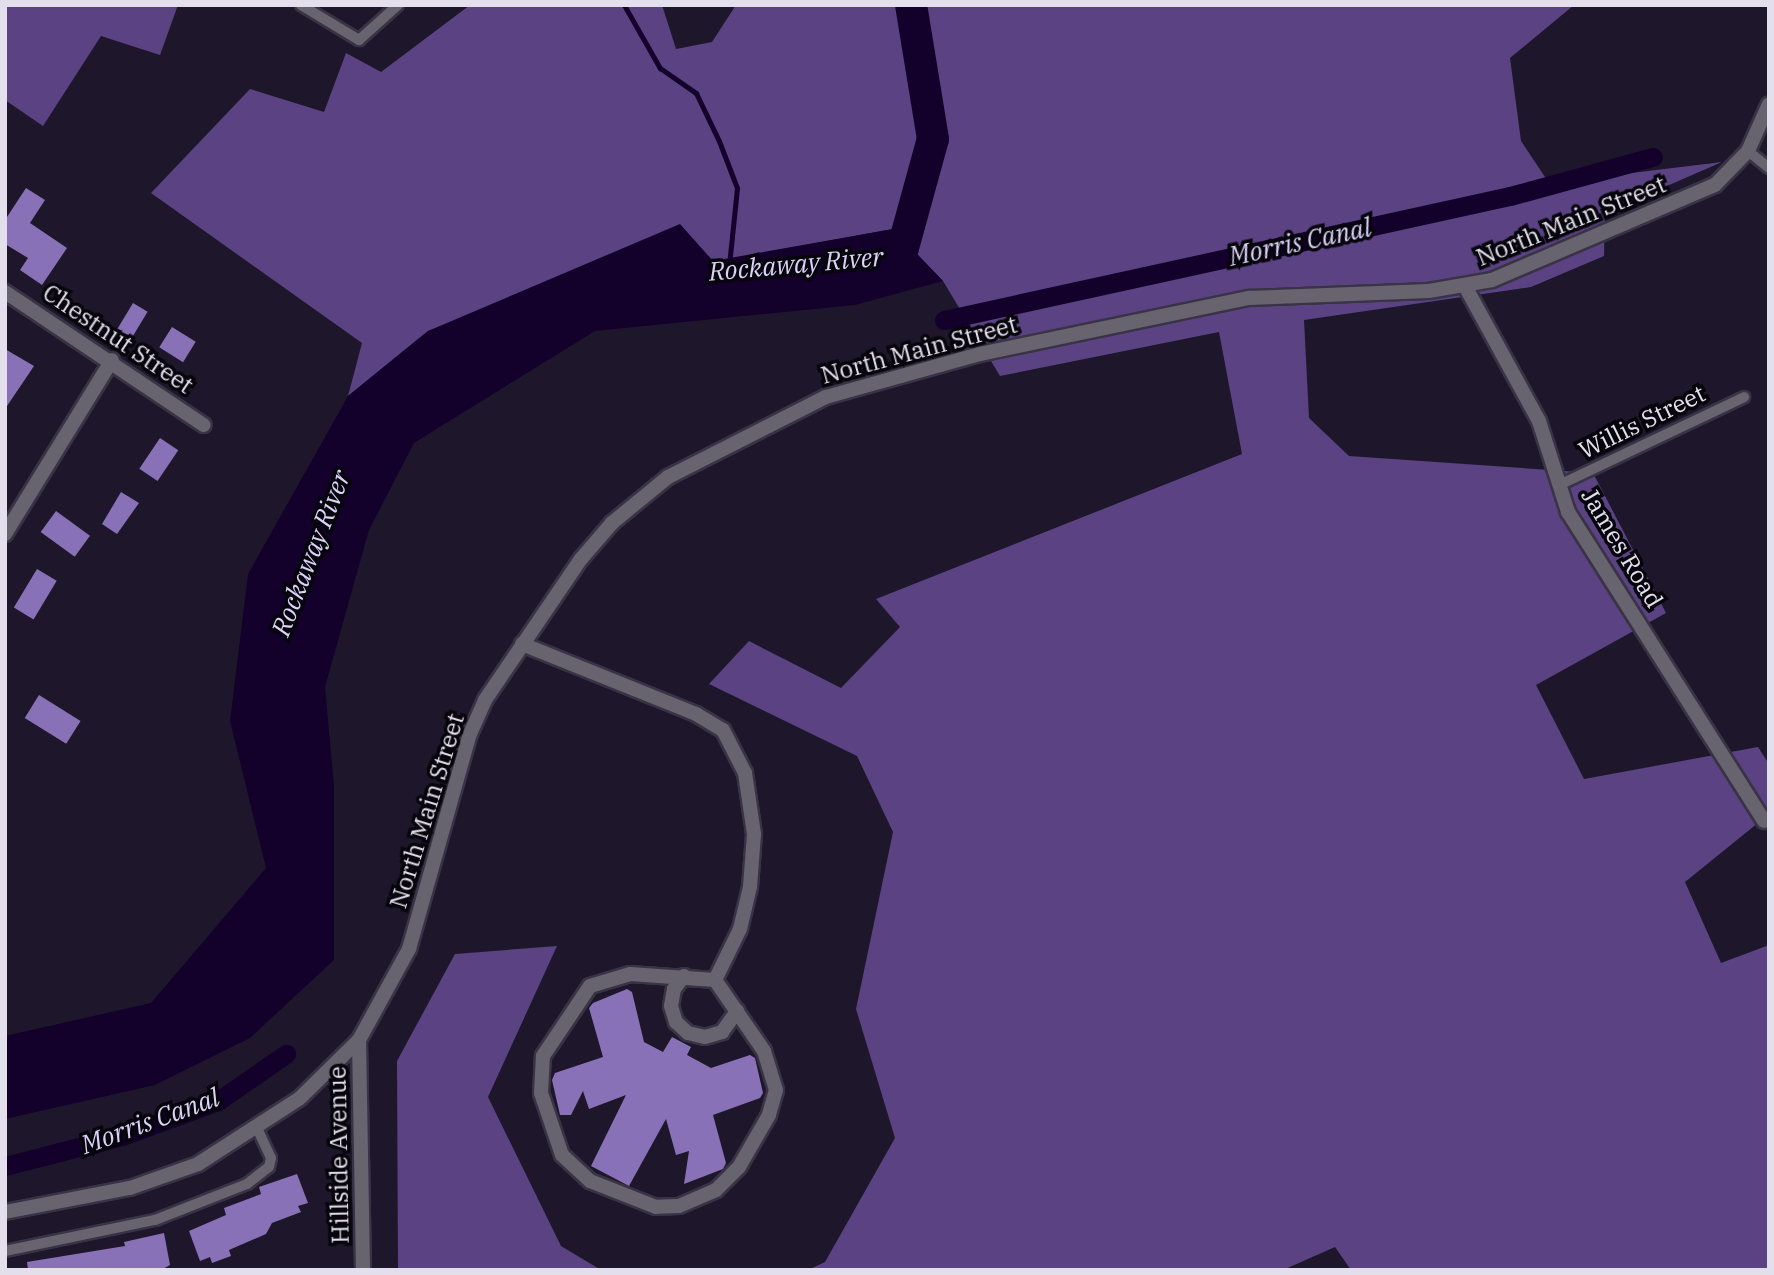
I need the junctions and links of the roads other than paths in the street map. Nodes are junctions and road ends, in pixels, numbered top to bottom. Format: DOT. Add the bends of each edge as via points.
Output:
graph roads {
  1 [pos="301,5"];
  2 [pos="398,5"];
  3 [pos="1769,104"];
  4 [pos="1748,151"];
  5 [pos="1769,168"];
  6 [pos="1465,286"];
  7 [pos="5,292"];
  8 [pos="112,360"];
  9 [pos="1744,397"];
  10 [pos="204,425"];
  11 [pos="1559,485"];
  12 [pos="5,534"];
  13 [pos="522,644"];
  14 [pos="1764,821"];
  15 [pos="684,976"];
  16 [pos="715,980"];
  17 [pos="737,1011"];
  18 [pos="359,1040"];
  19 [pos="257,1128"];
  20 [pos="5,1212"];
  21 [pos="5,1251"];
  22 [pos="363,1270"];
  1 -- 2 [label="lane" via="359,40"];
  3 -- 4 [label="street, North Main Street"];
  4 -- 5 [label="lane"];
  4 -- 6 [label="street, North Main Street" via="1734,170 1705,191 1492,280"];
  6 -- 11 [label="street, James Road" via="1539,421"];
  6 -- 13 [label="street, North Main Street" via="1249,298 980,354 826,397 755,430 639,498 581,559"];
  7 -- 8 [label="street, Chestnut Street"];
  8 -- 10 [label="street, Chestnut Street"];
  8 -- 12 [label="street"];
  9 -- 11 [label="lane, Willis Street"];
  11 -- 14 [label="street, James Road" via="1568,512"];
  13 -- 16 [label="street" via="723,730 745,773 754,834 750,887 740,929"];
  13 -- 18 [label="street, North Main Street" via="485,699 470,734 409,949"];
  15 -- 16 [label="street"];
  15 -- 17 [label="street" via="674,989 671,1006 676,1022 688,1033 705,1037 722,1032"];
  15 -- 17 [label="street" via="630,974 590,986 543,1056 541,1093 549,1128 562,1155 590,1181 623,1198 656,1207 678,1206 716,1190 739,1167 769,1115 776,1090 764,1051"];
  16 -- 17 [label="street"];
  18 -- 19 [label="street, North Main Street" via="314,1085"];
  18 -- 22 [label="street, Hillside Avenue"];
  19 -- 20 [label="street, North Main Street" via="165,1178 60,1205"];
  19 -- 21 [label="lane" via="271,1158 269,1167 247,1184 155,1220"];
}
